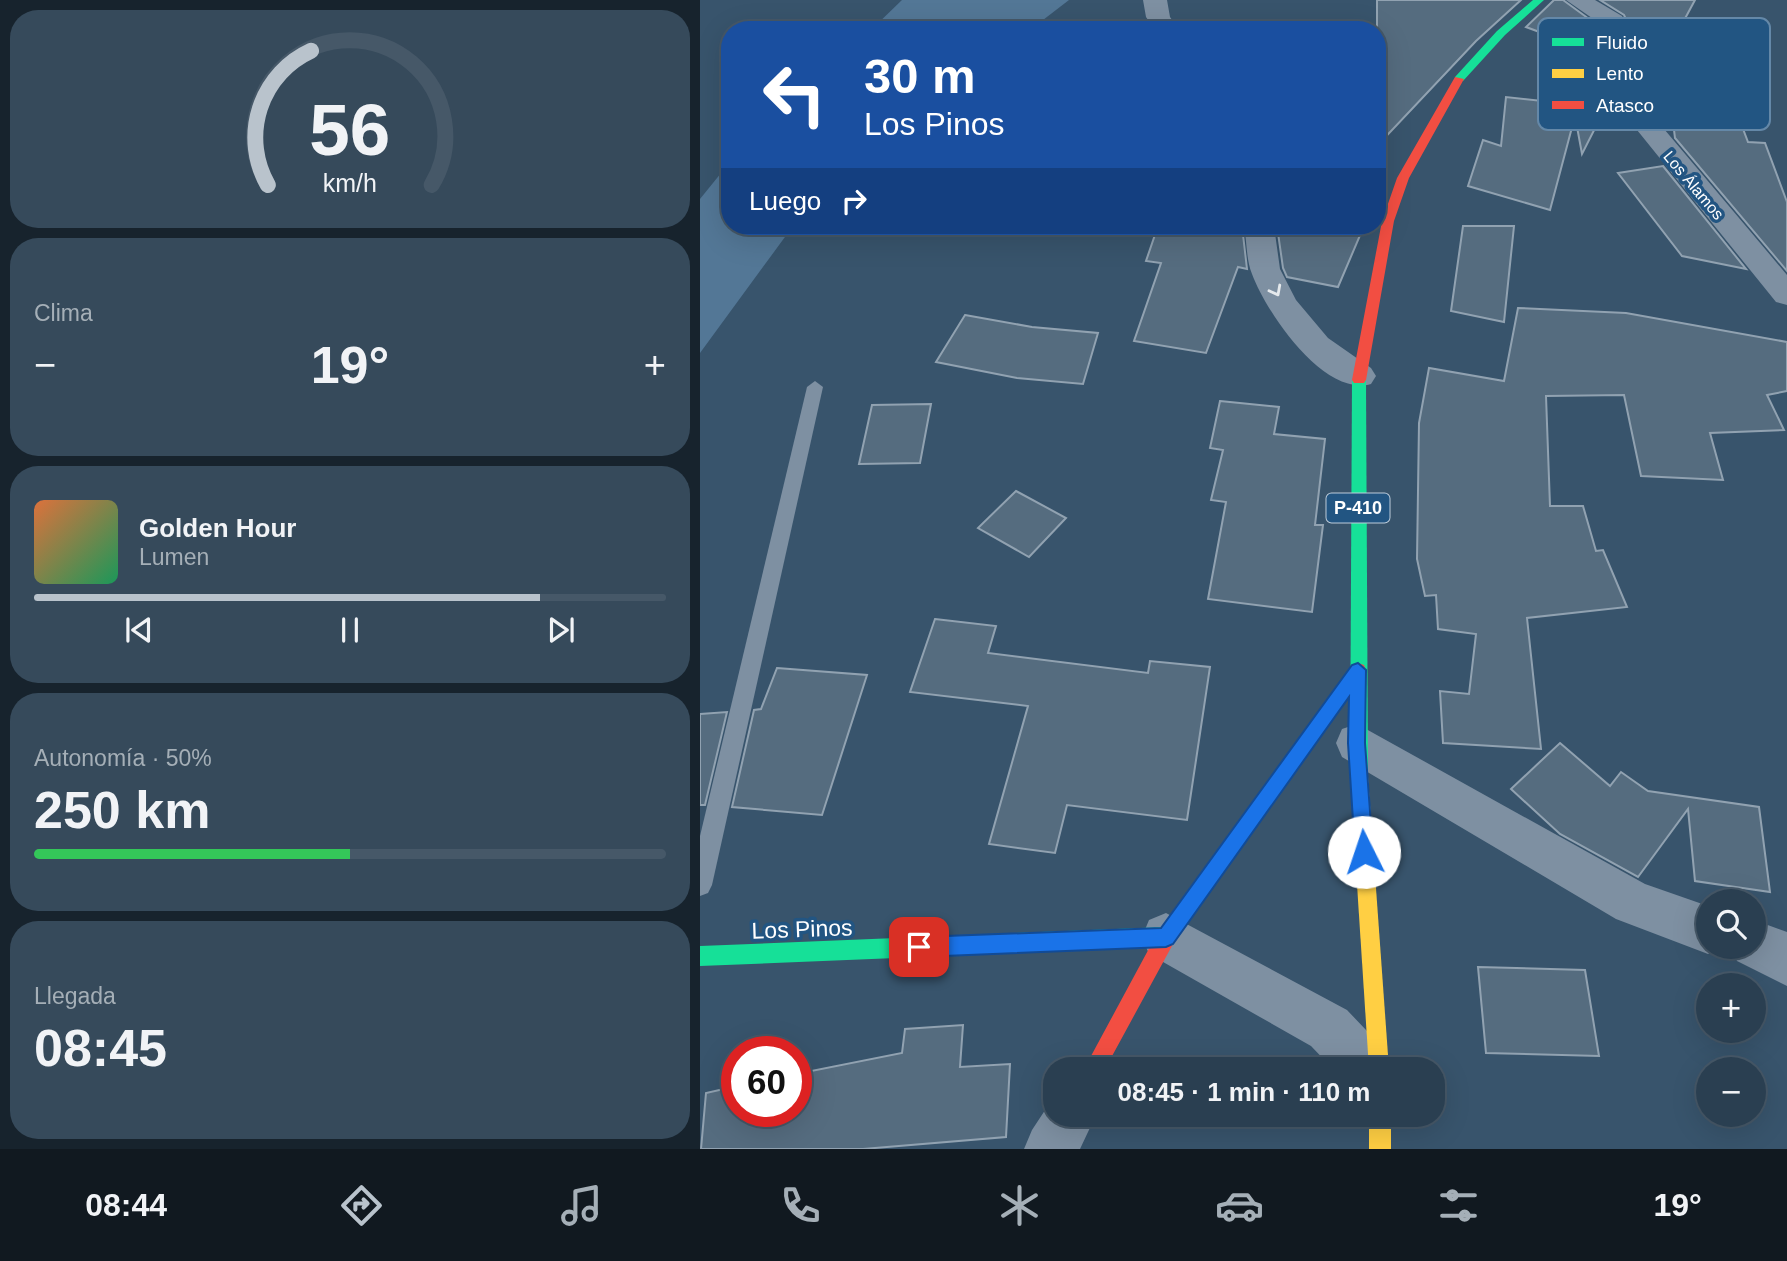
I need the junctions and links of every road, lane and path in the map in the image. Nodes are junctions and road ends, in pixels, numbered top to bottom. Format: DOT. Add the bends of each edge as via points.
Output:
graph roads {
  1 [pos="1154,0"];
  2 [pos="1539,0"];
  3 [pos="1578,0"];
  4 [pos="1608,18"];
  5 [pos="1161,21"];
  6 [pos="1650,130"];
  7 [pos="1386,232"];
  8 [pos="1260,235"];
  9 [pos="1385,235"];
  10 [pos="1787,295"];
  11 [pos="1359,376"];
  12 [pos="815,387"];
  13 [pos="1358,670"];
  14 [pos="1357,743"];
  15 [pos="700,885"];
  16 [pos="1696,926"];
  17 [pos="1166,937"];
  18 [pos="1766,948"];
  19 [pos="700,956"];
  20 [pos="1787,962"];
  21 [pos="1101,1057"];
  22 [pos="1357,1057"];
  23 [pos="1377,1057"];
  24 [pos="1063,1127"];
  25 [pos="1380,1127"];
  26 [pos="1051,1149"];
  27 [pos="1380,1149"];
  1 -- 5 [label="street"];
  2 -- 7 [label="main road, P-410" via="1460,78 1403,178"];
  3 -- 4 [label="street, Los Álamos"];
  6 -- 10 [label="street, Los Álamos"];
  8 -- 11 [label="street, one-way" via="1266,272 1282,303 1332,363"];
  9 -- 11 [label="main road, P-410"];
  11 -- 13 [label="main road, P-410"];
  12 -- 15 [label="lane"];
  13 -- 14 [label="main road, P-410"];
  13 -- 17 [label="main road"];
  14 -- 16 [label="street" via="1633,903"];
  14 -- 23 [label="main road, P-410"];
  17 -- 19 [label="main road, Los Pinos"];
  17 -- 21 [label="main road"];
  17 -- 22 [label="street" via="1329,1028"];
  18 -- 20 [label="street"];
  24 -- 26 [label="street"];
  25 -- 27 [label="main road"];
}
